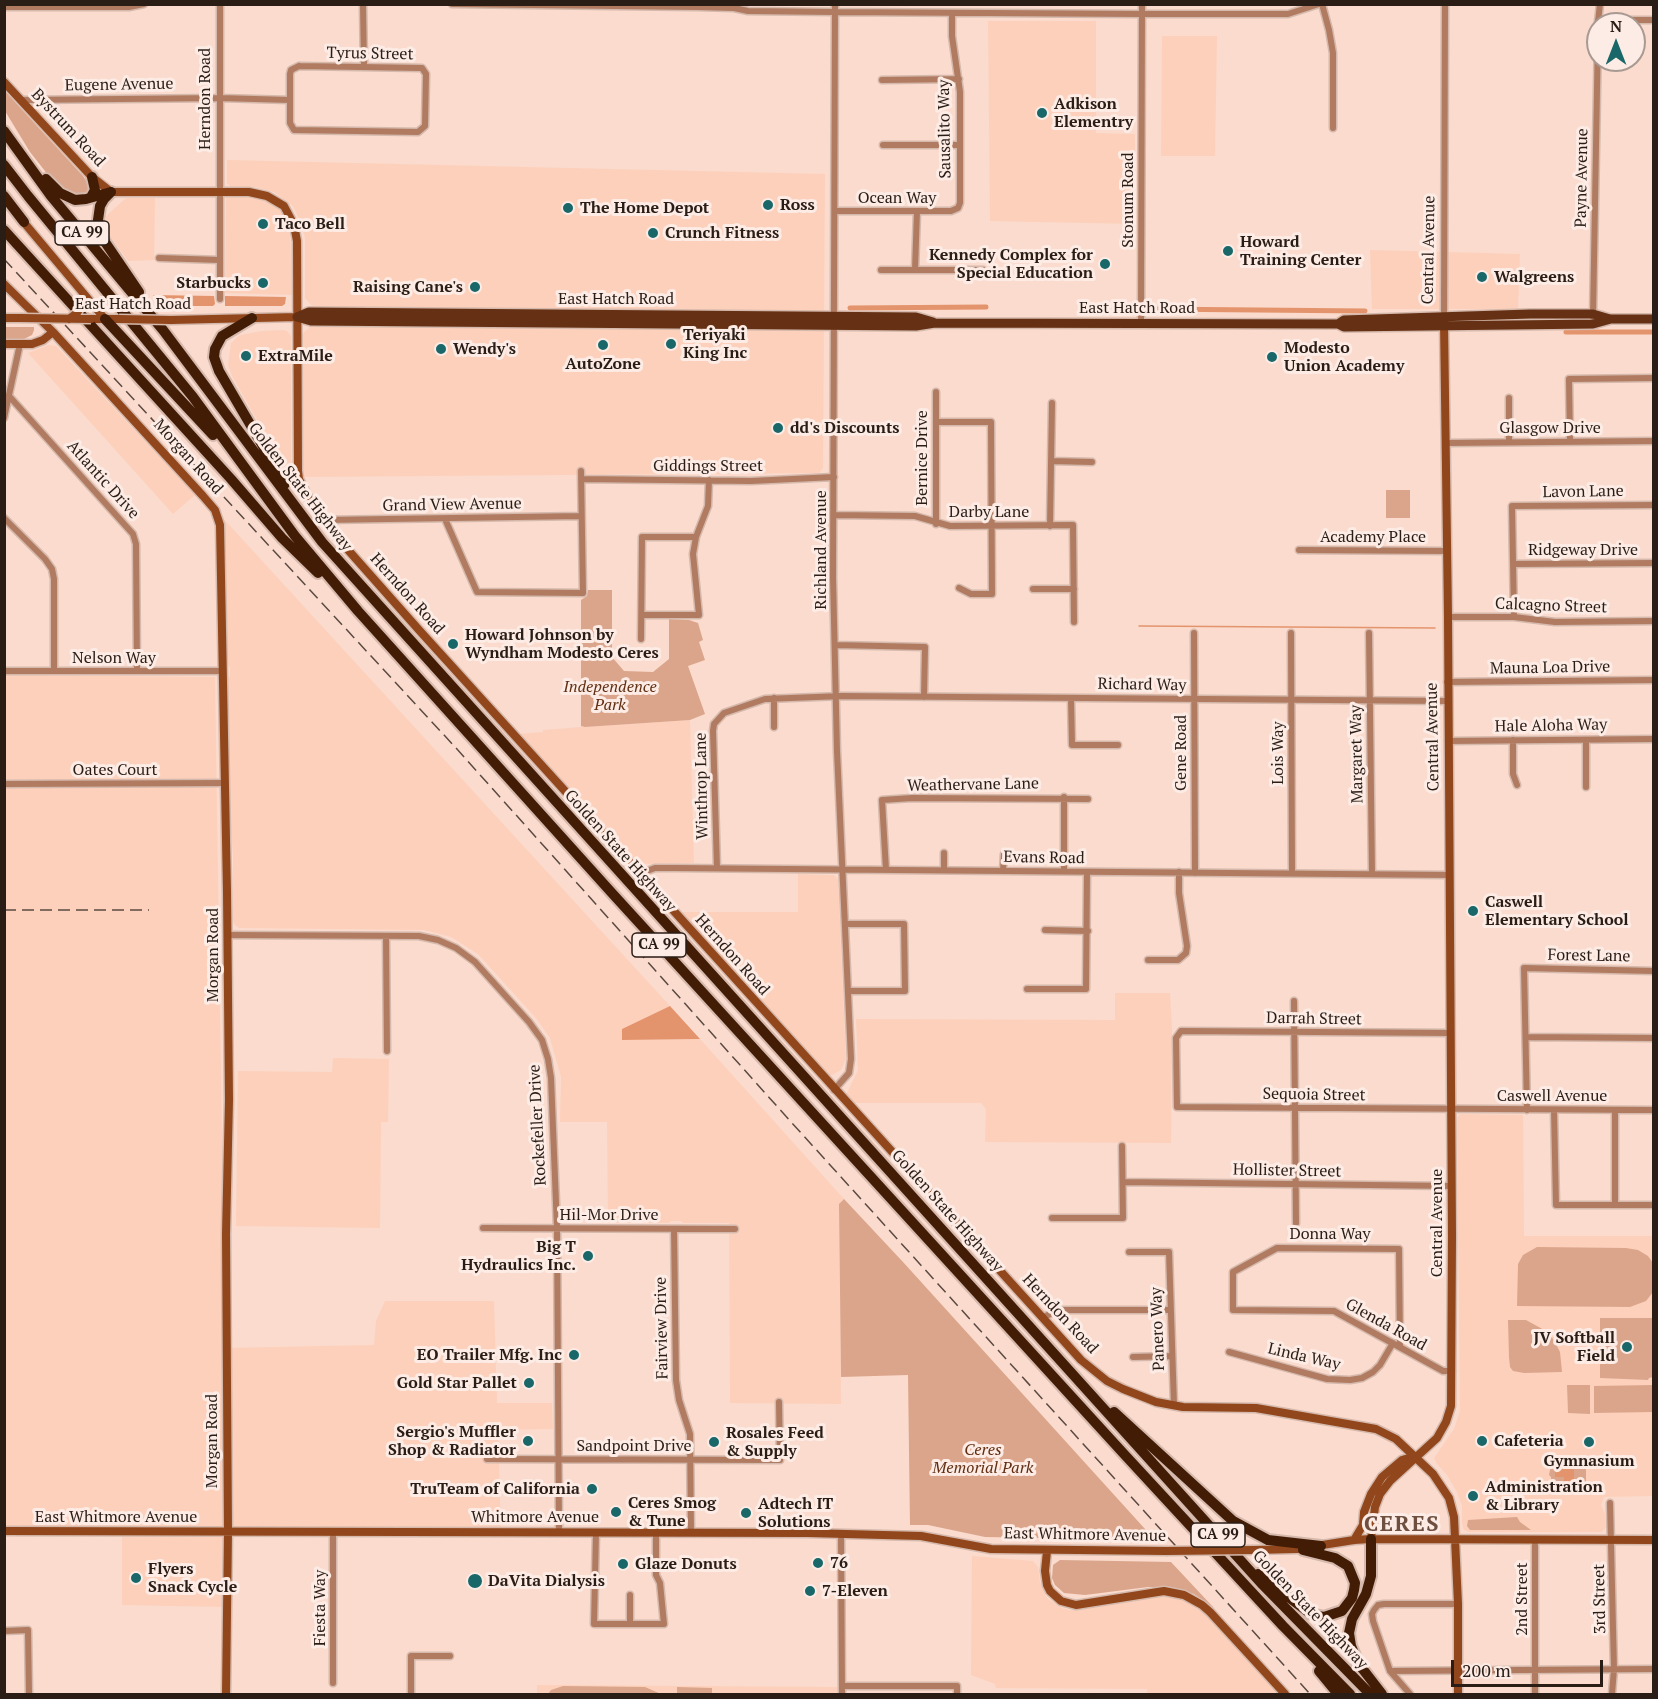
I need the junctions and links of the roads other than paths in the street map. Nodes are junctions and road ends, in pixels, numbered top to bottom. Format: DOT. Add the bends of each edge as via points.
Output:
graph roads {
  1 [pos="144,4"];
  2 [pos="220,4"];
  3 [pos="363,4"];
  4 [pos="452,4"];
  5 [pos="835,4"];
  6 [pos="914,4"];
  7 [pos="1019,4"];
  8 [pos="1142,4"];
  9 [pos="1321,4"];
  10 [pos="1445,4"];
  11 [pos="530,5"];
  12 [pos="4,7"];
  13 [pos="835,12"];
  14 [pos="914,13"];
  15 [pos="952,13"];
  16 [pos="1019,14"];
  17 [pos="1142,14"];
  18 [pos="364,67"];
  19 [pos="1597,72"];
  20 [pos="959,79"];
  21 [pos="882,80"];
  22 [pos="4,82"];
  23 [pos="220,98"];
  24 [pos="21,100"];
  25 [pos="290,100"];
  26 [pos="1333,128"];
  27 [pos="5,132"];
  28 [pos="882,145"];
  29 [pos="960,145"];
  30 [pos="4,165"];
  31 [pos="92,177"];
  32 [pos="111,192"];
  33 [pos="221,193"];
  34 [pos="4,196"];
  35 [pos="91,197"];
  36 [pos="4,202"];
  37 [pos="958,208"];
  38 [pos="836,211"];
  39 [pos="917,211"];
  40 [pos="24,222"];
  41 [pos="4,230"];
  42 [pos="159,258"];
  43 [pos="220,260"];
  44 [pos="881,270"];
  45 [pos="915,270"];
  46 [pos="983,270"];
  47 [pos="4,284"];
  48 [pos="79,287"];
  49 [pos="220,299"];
  50 [pos="297,317"];
  51 [pos="4,318"];
  52 [pos="252,318"];
  53 [pos="68,319"];
  54 [pos="105,319"];
  55 [pos="1593,319"];
  56 [pos="1653,319"];
  57 [pos="835,321"];
  58 [pos="1444,322"];
  59 [pos="1141,323"];
  60 [pos="163,330"];
  61 [pos="53,332"];
  62 [pos="20,344"];
  63 [pos="4,345"];
  64 [pos="1653,378"];
  65 [pos="8,391"];
  66 [pos="936,392"];
  67 [pos="1509,398"];
  68 [pos="1052,403"];
  69 [pos="4,418"];
  70 [pos="936,422"];
  71 [pos="1570,441"];
  72 [pos="1653,441"];
  73 [pos="1509,442"];
  74 [pos="1446,443"];
  75 [pos="1051,461"];
  76 [pos="1092,462"];
  77 [pos="581,471"];
  78 [pos="834,477"];
  79 [pos="581,479"];
  80 [pos="709,480"];
  81 [pos="257,484"];
  82 [pos="1653,504"];
  83 [pos="834,515"];
  84 [pos="302,516"];
  85 [pos="581,516"];
  86 [pos="4,518"];
  87 [pos="444,519"];
  88 [pos="324,520"];
  89 [pos="936,524"];
  90 [pos="992,526"];
  91 [pos="1050,526"];
  92 [pos="696,537"];
  93 [pos="1299,550"];
  94 [pos="1447,551"];
  95 [pos="1653,562"];
  96 [pos="1513,564"];
  97 [pos="959,588"];
  98 [pos="1033,589"];
  99 [pos="1074,589"];
  100 [pos="358,611"];
  101 [pos="642,615"];
  102 [pos="1448,617"];
  103 [pos="1514,617"];
  104 [pos="1653,621"];
  105 [pos="1074,622"];
  106 [pos="1194,633"];
  107 [pos="1291,633"];
  108 [pos="1369,633"];
  109 [pos="641,639"];
  110 [pos="835,645"];
  111 [pos="4,671"];
  112 [pos="54,671"];
  113 [pos="137,671"];
  114 [pos="223,671"];
  115 [pos="1653,680"];
  116 [pos="1448,682"];
  117 [pos="836,697"];
  118 [pos="924,697"];
  119 [pos="774,698"];
  120 [pos="1071,698"];
  121 [pos="1195,699"];
  122 [pos="1291,699"];
  123 [pos="1370,699"];
  124 [pos="1448,701"];
  125 [pos="774,727"];
  126 [pos="1653,739"];
  127 [pos="1513,740"];
  128 [pos="1586,740"];
  129 [pos="1448,741"];
  130 [pos="1118,745"];
  131 [pos="225,783"];
  132 [pos="4,784"];
  133 [pos="1517,785"];
  134 [pos="1586,787"];
  135 [pos="1064,797"];
  136 [pos="1088,799"];
  137 [pos="944,854"];
  138 [pos="1004,854"];
  139 [pos="717,868"];
  140 [pos="843,869"];
  141 [pos="886,870"];
  142 [pos="944,870"];
  143 [pos="1003,871"];
  144 [pos="1064,872"];
  145 [pos="1087,872"];
  146 [pos="1179,872"];
  147 [pos="1195,873"];
  148 [pos="1292,873"];
  149 [pos="639,874"];
  150 [pos="1372,874"];
  151 [pos="1450,875"];
  152 [pos="845,924"];
  153 [pos="1045,930"];
  154 [pos="1088,932"];
  155 [pos="227,935"];
  156 [pos="386,936"];
  157 [pos="1148,960"];
  158 [pos="1653,971"];
  159 [pos="1027,989"];
  160 [pos="848,992"];
  161 [pos="1294,1001"];
  162 [pos="1294,1032"];
  163 [pos="1450,1034"];
  164 [pos="1527,1037"];
  165 [pos="1653,1038"];
  166 [pos="387,1051"];
  167 [pos="834,1090"];
  168 [pos="1177,1107"];
  169 [pos="1295,1108"];
  170 [pos="1451,1110"];
  171 [pos="1527,1110"];
  172 [pos="1554,1110"];
  173 [pos="1615,1110"];
  174 [pos="1653,1110"];
  175 [pos="1122,1146"];
  176 [pos="1123,1182"];
  177 [pos="1295,1185"];
  178 [pos="1452,1186"];
  179 [pos="1616,1205"];
  180 [pos="1653,1205"];
  181 [pos="1052,1218"];
  182 [pos="1296,1223"];
  183 [pos="483,1228"];
  184 [pos="557,1228"];
  185 [pos="674,1229"];
  186 [pos="735,1229"];
  187 [pos="1129,1252"];
  188 [pos="1170,1310"];
  189 [pos="1233,1310"];
  190 [pos="1042,1318"];
  191 [pos="1393,1343"];
  192 [pos="1400,1347"];
  193 [pos="1228,1352"];
  194 [pos="1172,1356"];
  195 [pos="1133,1357"];
  196 [pos="1070,1371"];
  197 [pos="1452,1371"];
  198 [pos="779,1402"];
  199 [pos="1174,1405"];
  200 [pos="1416,1456"];
  201 [pos="487,1459"];
  202 [pos="559,1459"];
  203 [pos="690,1460"];
  204 [pos="1610,1503"];
  205 [pos="4,1532"];
  206 [pos="228,1532"];
  207 [pos="333,1532"];
  208 [pos="559,1532"];
  209 [pos="596,1532"];
  210 [pos="656,1533"];
  211 [pos="691,1533"];
  212 [pos="842,1534"];
  213 [pos="1371,1539"];
  214 [pos="1535,1539"];
  215 [pos="1354,1540"];
  216 [pos="1455,1540"];
  217 [pos="1613,1540"];
  218 [pos="1653,1540"];
  219 [pos="1321,1546"];
  220 [pos="1297,1549"];
  221 [pos="1047,1551"];
  222 [pos="1246,1565"];
  223 [pos="630,1595"];
  224 [pos="1458,1604"];
  225 [pos="630,1624"];
  226 [pos="1283,1626"];
  227 [pos="4,1630"];
  228 [pos="450,1656"];
  229 [pos="1535,1669"];
  230 [pos="1614,1669"];
  231 [pos="1653,1669"];
  232 [pos="1458,1670"];
  233 [pos="1390,1671"];
  234 [pos="333,1683"];
  235 [pos="842,1686"];
  236 [pos="29,1695"];
  237 [pos="226,1695"];
  238 [pos="411,1695"];
  239 [pos="842,1695"];
  240 [pos="957,1695"];
  241 [pos="1285,1695"];
  242 [pos="1338,1695"];
  243 [pos="1350,1695"];
  244 [pos="1370,1695"];
  245 [pos="1382,1695"];
  246 [pos="1410,1695"];
  247 [pos="1458,1695"];
  248 [pos="1535,1695"];
  249 [pos="1612,1695"];
  1 -- 12 [label="street" via="129,8"];
  2 -- 23 [label="street, Herndon Road"];
  3 -- 18 [label="street"];
  4 -- 11 [label="street"];
  5 -- 13 [label="street, Richland Avenue"];
  6 -- 14 [label="street"];
  7 -- 16 [label="street"];
  8 -- 17 [label="street, Stonum Road"];
  9 -- 17 [label="street" via="1288,14"];
  9 -- 26 [label="street" via="1333,53"];
  10 -- 58 [label="street, Central Avenue"];
  11 -- 13 [label="street"];
  13 -- 14 [label="street"];
  13 -- 38 [label="street, Richland Avenue"];
  14 -- 15 [label="street"];
  15 -- 16 [label="street"];
  15 -- 20 [label="street, Sausalito Way"];
  16 -- 17 [label="street"];
  17 -- 59 [label="street, Stonum Road"];
  18 -- 25 [label="street, Tyrus Street" via="298,66 290,74"];
  18 -- 25 [label="street, Tyrus Street" via="423,69 423,129 298,131 290,123"];
  19 -- 55 [label="street, Payne Avenue"];
  20 -- 21 [label="street"];
  20 -- 29 [label="street, Sausalito Way"];
  22 -- 24 [label="street, Bystrum Road"];
  23 -- 24 [label="street, Eugene Avenue"];
  23 -- 25 [label="street, Eugene Avenue"];
  23 -- 33 [label="street, Herndon Road"];
  24 -- 31 [label="street, Bystrum Road"];
  27 -- 35 [label="highway" via="60,193 75,200"];
  27 -- 60 [label="highway, Golden State Highway / CA 99" via="51,196"];
  28 -- 29 [label="street"];
  29 -- 37 [label="street, Sausalito Way"];
  30 -- 81 [label="highway, Golden State Highway / CA 99" via="187,390"];
  31 -- 32 [label="street, Bystrum Road"];
  31 -- 35 [label="highway" via="95,190"];
  32 -- 33 [label="street"];
  32 -- 35 [label="highway"];
  32 -- 60 [label="highway" via="100,206 99,231"];
  33 -- 43 [label="street, Herndon Road"];
  33 -- 50 [label="street, Herndon Road" via="267,196 288,212 297,241"];
  34 -- 40 [label="highway"];
  36 -- 40 [label="street"];
  37 -- 39 [label="street, Ocean Way"];
  38 -- 39 [label="street, Ocean Way"];
  38 -- 57 [label="street, Richland Avenue"];
  39 -- 45 [label="street"];
  40 -- 48 [label="street"];
  41 -- 100 [label="highway" via="282,538"];
  42 -- 43 [label="street"];
  43 -- 49 [label="street, Herndon Road"];
  44 -- 45 [label="street"];
  45 -- 46 [label="street"];
  47 -- 61 [label="street, Morgan Road"];
  48 -- 53 [label="street, bridge" via="82,304"];
  48 -- 54 [label="street"];
  50 -- 52 [label="street, East Hatch Road"];
  50 -- 57 [label="main road, East Hatch Road" via="311,321"];
  50 -- 88 [label="street, Herndon Road" via="298,471 306,494"];
  51 -- 53 [label="street, East Hatch Road, bridge"];
  52 -- 54 [label="street, East Hatch Road, bridge"];
  52 -- 84 [label="highway" via="222,336 215,349 216,364"];
  53 -- 54 [label="street, East Hatch Road, bridge"];
  54 -- 81 [label="highway"];
  55 -- 56 [label="main road, East Hatch Road"];
  55 -- 58 [label="main road, East Hatch Road"];
  57 -- 59 [label="main road, East Hatch Road" via="916,317 935,323"];
  57 -- 78 [label="street, Richland Avenue"];
  58 -- 59 [label="main road, East Hatch Road"];
  58 -- 74 [label="street, Central Avenue"];
  60 -- 84 [label="highway, Golden State Highway / CA 99"];
  61 -- 62 [label="street" via="38,342"];
  61 -- 114 [label="street, Morgan Road" via="219,518"];
  62 -- 63 [label="street"];
  62 -- 65 [label="street"];
  64 -- 71 [label="street" via="1569,379"];
  65 -- 69 [label="street"];
  65 -- 113 [label="street, Atlantic Drive" via="133,534"];
  66 -- 70 [label="street, Bernice Drive"];
  67 -- 73 [label="street"];
  68 -- 75 [label="street"];
  70 -- 89 [label="street, Bernice Drive"];
  70 -- 90 [label="street" via="991,422"];
  71 -- 72 [label="street, Glasgow Drive"];
  71 -- 73 [label="street, Glasgow Drive"];
  73 -- 74 [label="street, Glasgow Drive"];
  74 -- 94 [label="street, Central Avenue"];
  75 -- 76 [label="street"];
  75 -- 91 [label="street"];
  77 -- 79 [label="street"];
  78 -- 80 [label="street, Giddings Street"];
  78 -- 83 [label="street, Richland Avenue"];
  79 -- 80 [label="street, Giddings Street"];
  79 -- 85 [label="street"];
  80 -- 92 [label="street" via="708,506"];
  81 -- 100 [label="highway, Golden State Highway / CA 99"];
  82 -- 96 [label="street, Lavon Lane" via="1512,506"];
  83 -- 89 [label="street, Darby Lane" via="915,516"];
  83 -- 110 [label="street, Richland Avenue"];
  84 -- 196 [label="highway, Golden State Highway / CA 99" via="352,577"];
  85 -- 87 [label="street, Grand View Avenue"];
  85 -- 87 [label="street" via="583,593 477,592"];
  86 -- 112 [label="street" via="52,569"];
  87 -- 88 [label="street, Grand View Avenue"];
  88 -- 149 [label="street, Herndon Road"];
  89 -- 90 [label="street, Darby Lane"];
  90 -- 91 [label="street, Darby Lane"];
  90 -- 97 [label="street" via="992,594 971,594"];
  91 -- 99 [label="street, Darby Lane" via="1073,525"];
  92 -- 101 [label="street" via="642,537"];
  92 -- 101 [label="street" via="693,563 699,615"];
  93 -- 94 [label="street, Academy Place"];
  94 -- 102 [label="street, Central Avenue"];
  95 -- 96 [label="street, Ridgeway Drive"];
  96 -- 103 [label="street"];
  98 -- 99 [label="street"];
  99 -- 105 [label="street"];
  100 -- 226 [label="highway, Golden State Highway / CA 99"];
  101 -- 109 [label="street"];
  102 -- 103 [label="street, Calcagno Street"];
  102 -- 116 [label="street, Central Avenue"];
  103 -- 104 [label="street, Calcagno Street" via="1555,622"];
  106 -- 121 [label="street, Gene Road"];
  107 -- 122 [label="street, Lois Way"];
  108 -- 123 [label="street, Margaret Way"];
  110 -- 117 [label="street, Richland Avenue"];
  110 -- 118 [label="street" via="925,647"];
  111 -- 112 [label="street, Nelson Way"];
  112 -- 113 [label="street, Nelson Way"];
  113 -- 114 [label="street, Nelson Way"];
  114 -- 131 [label="street, Morgan Road"];
  115 -- 116 [label="street, Mauna Loa Drive"];
  116 -- 124 [label="street, Central Avenue"];
  117 -- 118 [label="street, Richard Way"];
  117 -- 119 [label="street, Winthrop Lane"];
  117 -- 140 [label="street, Richland Avenue"];
  118 -- 120 [label="street, Richard Way"];
  119 -- 125 [label="street"];
  119 -- 139 [label="street, Winthrop Lane" via="729,710 714,724"];
  120 -- 121 [label="street, Richard Way"];
  120 -- 130 [label="street" via="1072,745"];
  121 -- 122 [label="street, Richard Way"];
  121 -- 147 [label="street, Gene Road"];
  122 -- 123 [label="street, Richard Way"];
  122 -- 148 [label="street, Lois Way"];
  123 -- 124 [label="street, Richard Way"];
  123 -- 150 [label="street, Margaret Way"];
  124 -- 129 [label="street, Central Avenue"];
  126 -- 128 [label="street, Hale Aloha Way"];
  127 -- 128 [label="street, Hale Aloha Way"];
  127 -- 129 [label="street, Hale Aloha Way"];
  127 -- 133 [label="street" via="1513,774"];
  128 -- 134 [label="street"];
  129 -- 151 [label="street, Central Avenue"];
  131 -- 132 [label="street, Oates Court"];
  131 -- 155 [label="street, Morgan Road"];
  135 -- 136 [label="street, Weathervane Lane"];
  135 -- 141 [label="street, Weathervane Lane" via="882,800"];
  135 -- 144 [label="street"];
  137 -- 142 [label="street"];
  138 -- 143 [label="street"];
  139 -- 140 [label="street, Evans Road"];
  139 -- 149 [label="street, Evans Road" via="654,868"];
  140 -- 141 [label="street, Evans Road"];
  140 -- 152 [label="street, Richland Avenue"];
  141 -- 142 [label="street, Evans Road"];
  142 -- 143 [label="street, Evans Road"];
  143 -- 144 [label="street, Evans Road"];
  144 -- 145 [label="street, Evans Road"];
  145 -- 146 [label="street, Evans Road"];
  145 -- 154 [label="street"];
  146 -- 147 [label="street, Evans Road"];
  146 -- 157 [label="street" via="1186,953 1178,960"];
  147 -- 148 [label="street, Evans Road"];
  148 -- 150 [label="street, Evans Road"];
  149 -- 167 [label="street, Herndon Road"];
  150 -- 151 [label="street, Evans Road"];
  151 -- 163 [label="street, Central Avenue"];
  152 -- 160 [label="street, Richland Avenue"];
  152 -- 160 [label="street" via="904,924 905,991"];
  153 -- 154 [label="street"];
  154 -- 159 [label="street" via="1086,989"];
  155 -- 156 [label="street, Rockefeller Drive"];
  155 -- 206 [label="street, Morgan Road"];
  156 -- 166 [label="street"];
  156 -- 184 [label="street, Rockefeller Drive" via="430,938 456,948 475,962 535,1029 546,1051 551,1078"];
  158 -- 164 [label="street, Forest Lane" via="1524,968"];
  160 -- 167 [label="street, Richland Avenue" via="851,1066 847,1077"];
  161 -- 162 [label="street"];
  162 -- 163 [label="street, Darrah Street"];
  162 -- 168 [label="street, Darrah Street" via="1181,1031"];
  162 -- 169 [label="street"];
  163 -- 170 [label="street, Central Avenue"];
  164 -- 165 [label="street"];
  164 -- 171 [label="street"];
  167 -- 190 [label="street, Herndon Road"];
  168 -- 169 [label="street, Sequoia Street"];
  169 -- 170 [label="street, Sequoia Street"];
  169 -- 177 [label="street"];
  170 -- 171 [label="street, Caswell Avenue"];
  170 -- 178 [label="street, Central Avenue"];
  171 -- 172 [label="street, Caswell Avenue"];
  172 -- 173 [label="street, Caswell Avenue"];
  172 -- 179 [label="street" via="1556,1205"];
  173 -- 174 [label="street, Caswell Avenue"];
  173 -- 179 [label="street"];
  175 -- 176 [label="street"];
  176 -- 177 [label="street, Hollister Street"];
  176 -- 181 [label="street" via="1123,1218"];
  177 -- 178 [label="street, Hollister Street"];
  177 -- 182 [label="street"];
  178 -- 197 [label="street, Central Avenue"];
  179 -- 180 [label="street"];
  183 -- 184 [label="street, Hil-Mor Drive"];
  184 -- 185 [label="street, Hil-Mor Drive"];
  184 -- 202 [label="street, Rockefeller Drive"];
  185 -- 186 [label="street, Hil-Mor Drive"];
  185 -- 203 [label="street, Fairview Drive" via="676,1380 688,1425"];
  187 -- 188 [label="street, Panero Way" via="1169,1252"];
  188 -- 190 [label="street" via="1064,1310"];
  188 -- 194 [label="street, Panero Way"];
  189 -- 191 [label="street, Glenda Road" via="1334,1311"];
  189 -- 192 [label="street, Donna Way" via="1233,1272 1276,1248 1399,1248"];
  190 -- 199 [label="street, Herndon Road" via="1081,1360 1107,1381 1142,1398"];
  191 -- 192 [label="street, Glenda Road"];
  191 -- 193 [label="street, Linda Way" via="1373,1372 1350,1380 1326,1379"];
  192 -- 197 [label="street, Glenda Road" via="1443,1371"];
  194 -- 195 [label="street"];
  194 -- 199 [label="street, Panero Way"];
  196 -- 219 [label="highway" via="1233,1521 1268,1540"];
  196 -- 222 [label="highway, Golden State Highway / CA 99"];
  197 -- 200 [label="street, Central Avenue" via="1446,1422 1437,1438"];
  198 -- 203 [label="street, Sandpoint Drive" via="780,1460"];
  199 -- 200 [label="street, Herndon Road" via="1256,1408 1376,1429"];
  200 -- 213 [label="street" via="1380,1494"];
  200 -- 215 [label="street" via="1402,1460 1382,1477 1371,1494 1363,1525"];
  200 -- 216 [label="street, Herndon Road" via="1449,1498"];
  201 -- 202 [label="street, Sandpoint Drive"];
  202 -- 203 [label="street, Sandpoint Drive"];
  202 -- 208 [label="street, Rockefeller Drive"];
  203 -- 211 [label="street, Fairview Drive"];
  204 -- 217 [label="street, 3rd Street"];
  205 -- 206 [label="street, East Whitmore Avenue"];
  206 -- 207 [label="street, Whitmore Avenue"];
  206 -- 237 [label="street, Morgan Road"];
  207 -- 208 [label="street, Whitmore Avenue"];
  207 -- 234 [label="street, Fiesta Way"];
  208 -- 209 [label="street, Whitmore Avenue"];
  209 -- 210 [label="street, Whitmore Avenue"];
  209 -- 225 [label="street" via="594,1624"];
  210 -- 211 [label="street, Whitmore Avenue"];
  210 -- 225 [label="street" via="656,1575 664,1624"];
  211 -- 212 [label="street, Whitmore Avenue"];
  212 -- 221 [label="street, East Whitmore Avenue" via="921,1536 978,1548"];
  212 -- 235 [label="street"];
  213 -- 215 [label="street, East Whitmore Avenue"];
  213 -- 216 [label="street, East Whitmore Avenue"];
  213 -- 245 [label="highway" via="1371,1576 1349,1633 1358,1663"];
  214 -- 216 [label="street, East Whitmore Avenue"];
  214 -- 217 [label="street, East Whitmore Avenue"];
  214 -- 229 [label="street, 2nd Street"];
  215 -- 219 [label="street, East Whitmore Avenue"];
  216 -- 224 [label="street, Herndon Road"];
  217 -- 218 [label="street, East Whitmore Avenue"];
  217 -- 230 [label="street, 3rd Street"];
  219 -- 220 [label="street, East Whitmore Avenue"];
  220 -- 221 [label="street, East Whitmore Avenue, bridge"];
  220 -- 222 [label="highway" via="1335,1558 1348,1566 1355,1583 1352,1598 1342,1611 1331,1616 1311,1614"];
  221 -- 241 [label="street" via="1047,1585 1061,1601 1076,1605 1164,1591 1184,1595 1203,1605"];
  222 -- 244 [label="highway, Golden State Highway / CA 99"];
  223 -- 225 [label="street"];
  224 -- 232 [label="street, Herndon Road"];
  224 -- 233 [label="street" via="1378,1605 1373,1621"];
  226 -- 242 [label="highway"];
  226 -- 243 [label="highway, Golden State Highway / CA 99"];
  227 -- 236 [label="street" via="28,1630"];
  228 -- 238 [label="street" via="411,1656"];
  229 -- 230 [label="street"];
  229 -- 232 [label="street"];
  229 -- 248 [label="street, 2nd Street"];
  230 -- 231 [label="street"];
  230 -- 249 [label="street, 3rd Street"];
  232 -- 233 [label="street"];
  232 -- 247 [label="street, Herndon Road"];
  233 -- 246 [label="street"];
  235 -- 239 [label="street"];
  235 -- 240 [label="street" via="957,1686"];
}
